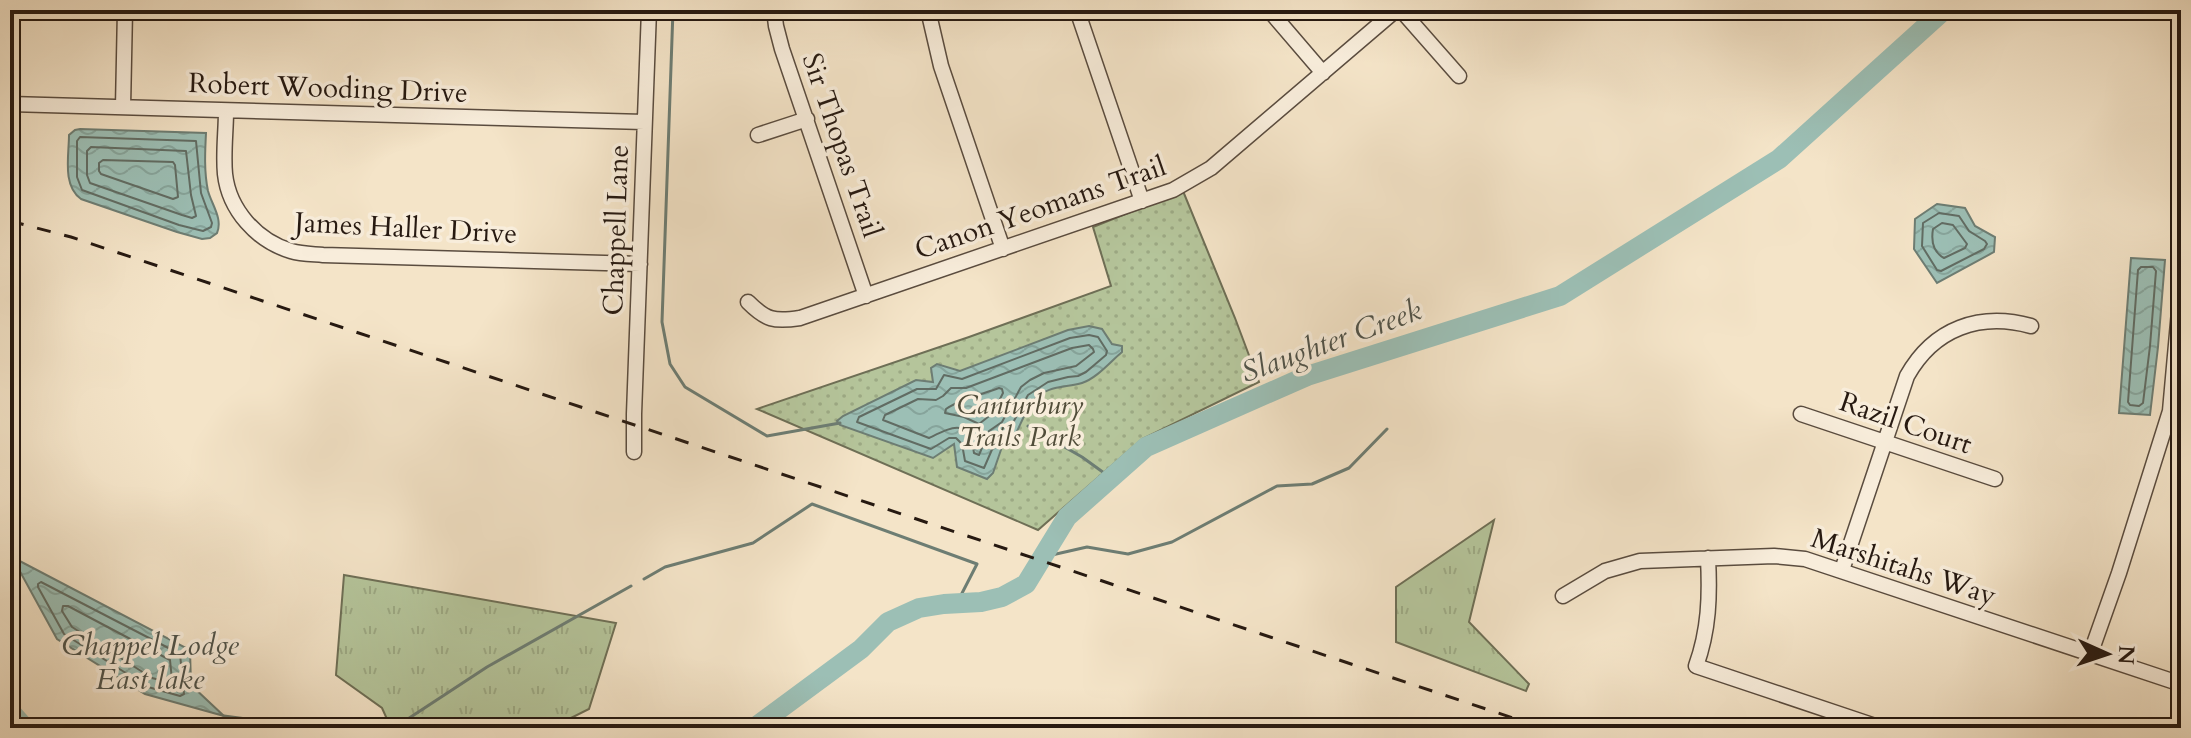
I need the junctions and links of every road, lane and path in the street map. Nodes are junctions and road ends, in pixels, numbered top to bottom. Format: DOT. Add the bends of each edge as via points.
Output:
graph roads {
  1 [pos="125,10"];
  2 [pos="649,10"];
  3 [pos="774,10"];
  4 [pos="928,10"];
  5 [pos="1077,10"];
  6 [pos="1269,10"];
  7 [pos="1398,10"];
  8 [pos="1323,73"];
  9 [pos="1459,76"];
  10 [pos="10,104"];
  11 [pos="123,107"];
  12 [pos="226,111"];
  13 [pos="807,119"];
  14 [pos="644,122"];
  15 [pos="758,135"];
  16 [pos="1142,201"];
  17 [pos="1003,249"];
  18 [pos="640,264"];
  19 [pos="2181,289"];
  20 [pos="866,296"];
  21 [pos="748,302"];
  22 [pos="2031,326"];
  23 [pos="1801,414"];
  24 [pos="1885,442"];
  25 [pos="634,452"];
  26 [pos="1995,479"];
  27 [pos="1708,558"];
  28 [pos="1842,570"];
  29 [pos="1563,596"];
  30 [pos="2090,655"];
  31 [pos="2181,684"];
  32 [pos="1881,728"];
  1 -- 11 [label="street"];
  2 -- 14 [label="street, Chappell Lane"];
  3 -- 13 [label="street, Sir Thopas Trail"];
  4 -- 17 [label="street" via="941,66"];
  5 -- 16 [label="street"];
  6 -- 8 [label="street"];
  7 -- 8 [label="street, Canon Yeomans Trail"];
  7 -- 9 [label="street"];
  8 -- 16 [label="street, Canon Yeomans Trail" via="1211,168"];
  10 -- 11 [label="street, Robert Wooding Drive"];
  11 -- 12 [label="street, Robert Wooding Drive"];
  12 -- 14 [label="street, Robert Wooding Drive"];
  12 -- 18 [label="street, James Haller Drive" via="225,174 236,207 265,239 292,251"];
  13 -- 15 [label="street"];
  13 -- 20 [label="street, Sir Thopas Trail"];
  14 -- 18 [label="street, Chappell Lane"];
  16 -- 17 [label="street, Canon Yeomans Trail"];
  17 -- 20 [label="street, Canon Yeomans Trail"];
  18 -- 25 [label="street, Chappell Lane"];
  19 -- 30 [label="street" via="2170,411"];
  20 -- 21 [label="street, Canon Yeomans Trail" via="787,320 761,315"];
  22 -- 24 [label="street" via="1991,320 1938,339 1907,376"];
  23 -- 24 [label="street, Razil Court"];
  24 -- 26 [label="street, Razil Court"];
  24 -- 28 [label="street"];
  27 -- 28 [label="street, Marshitahs Way" via="1791,557"];
  27 -- 29 [label="street, Marshitahs Way" via="1628,563 1591,577"];
  27 -- 32 [label="street" via="1708,622 1696,666"];
  28 -- 30 [label="street, Marshitahs Way"];
  30 -- 31 [label="street, Marshitahs Way"];
}
